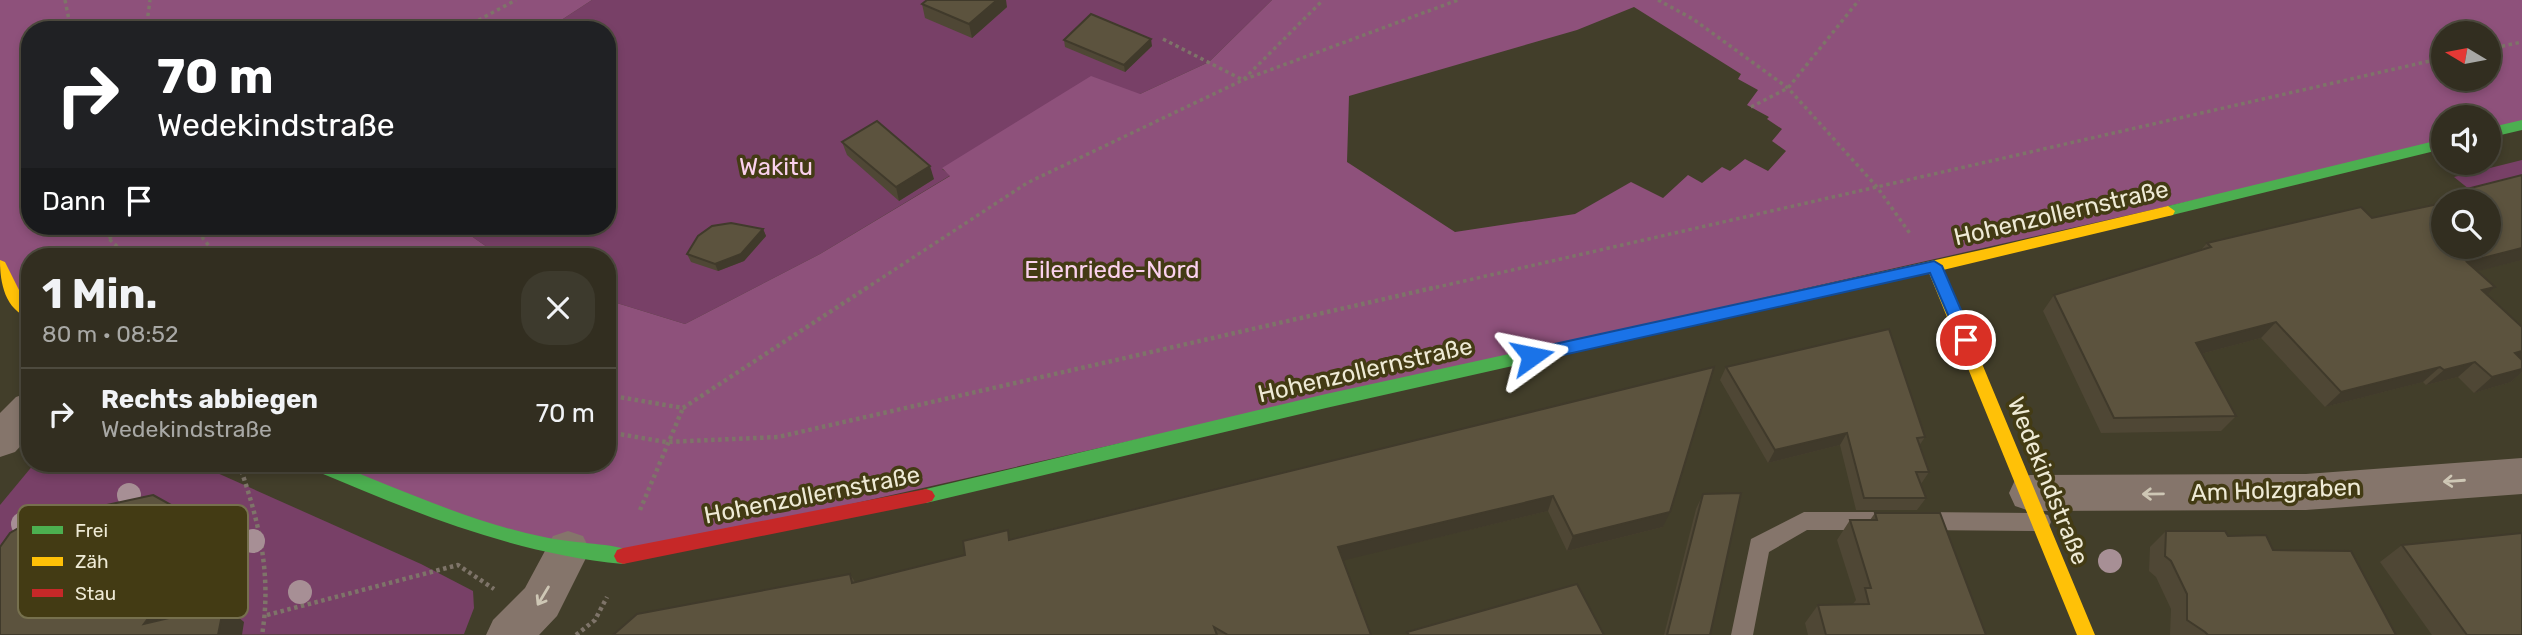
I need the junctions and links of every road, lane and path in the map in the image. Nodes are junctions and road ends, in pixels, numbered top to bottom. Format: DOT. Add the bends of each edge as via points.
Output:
graph roads {
  1 [pos="65,0"];
  2 [pos="150,0"];
  3 [pos="516,0"];
  4 [pos="1323,0"];
  5 [pos="1458,0"];
  6 [pos="1658,0"];
  7 [pos="1859,0"];
  8 [pos="69,21"];
  9 [pos="147,21"];
  10 [pos="477,21"];
  11 [pos="1163,39"];
  12 [pos="2522,42"];
  13 [pos="2501,46"];
  14 [pos="2431,61"];
  15 [pos="1243,80"];
  16 [pos="1787,88"];
  17 [pos="1751,107"];
  18 [pos="2522,125"];
  19 [pos="2501,130"];
  20 [pos="2431,147"];
  21 [pos="1877,187"];
  22 [pos="108,235"];
  23 [pos="113,235"];
  24 [pos="109,239"];
  25 [pos="119,248"];
  26 [pos="1934,266"];
  27 [pos="616,397"];
  28 [pos="683,408"];
  29 [pos="21,418"];
  30 [pos="616,434"];
  31 [pos="0,440"];
  32 [pos="666,442"];
  33 [pos="242,472"];
  34 [pos="337,472"];
  35 [pos="2522,476"];
  36 [pos="2035,508"];
  37 [pos="639,513"];
  38 [pos="568,550"];
  39 [pos="610,591"];
  40 [pos="499,593"];
  41 [pos="267,615"];
  42 [pos="262,635"];
  43 [pos="509,635"];
  44 [pos="576,635"];
  45 [pos="1741,635"];
  46 [pos="2086,635"];
  1 -- 8 [label="path"];
  2 -- 9 [label="path"];
  3 -- 10 [label="path"];
  4 -- 15 [label="path"];
  5 -- 15 [label="path"];
  6 -- 16 [label="path" via="1693,19"];
  7 -- 16 [label="path"];
  11 -- 15 [label="path"];
  12 -- 13 [label="path"];
  14 -- 21 [label="path"];
  15 -- 28 [label="path" via="1027,183"];
  16 -- 17 [label="path"];
  16 -- 21 [label="path"];
  18 -- 19 [label="street"];
  20 -- 26 [label="street, Hohenzollernstraße"];
  21 -- 26 [label="path"];
  21 -- 32 [label="path" via="778,437"];
  22 -- 24 [label="path"];
  23 -- 24 [label="path"];
  24 -- 25 [label="path"];
  26 -- 36 [label="street, Wedekindstraße"];
  26 -- 38 [label="street, Hohenzollernstraße" via="1339,398 879,507 622,556"];
  27 -- 28 [label="path"];
  28 -- 32 [label="path"];
  29 -- 31 [label="street"];
  30 -- 32 [label="path"];
  32 -- 37 [label="path"];
  33 -- 41 [label="path" via="257,514 267,564"];
  34 -- 38 [label="street, Hohenzollernstraße" via="491,533"];
  35 -- 36 [label="street, Am Holzgraben, one-way"];
  36 -- 45 [label="lane" via="1804,521 1759,546"];
  36 -- 46 [label="street, Wedekindstraße"];
  38 -- 43 [label="street, one-way" via="541,602"];
  39 -- 44 [label="path" via="595,620"];
  40 -- 41 [label="path" via="458,565"];
  41 -- 42 [label="path"];
}
